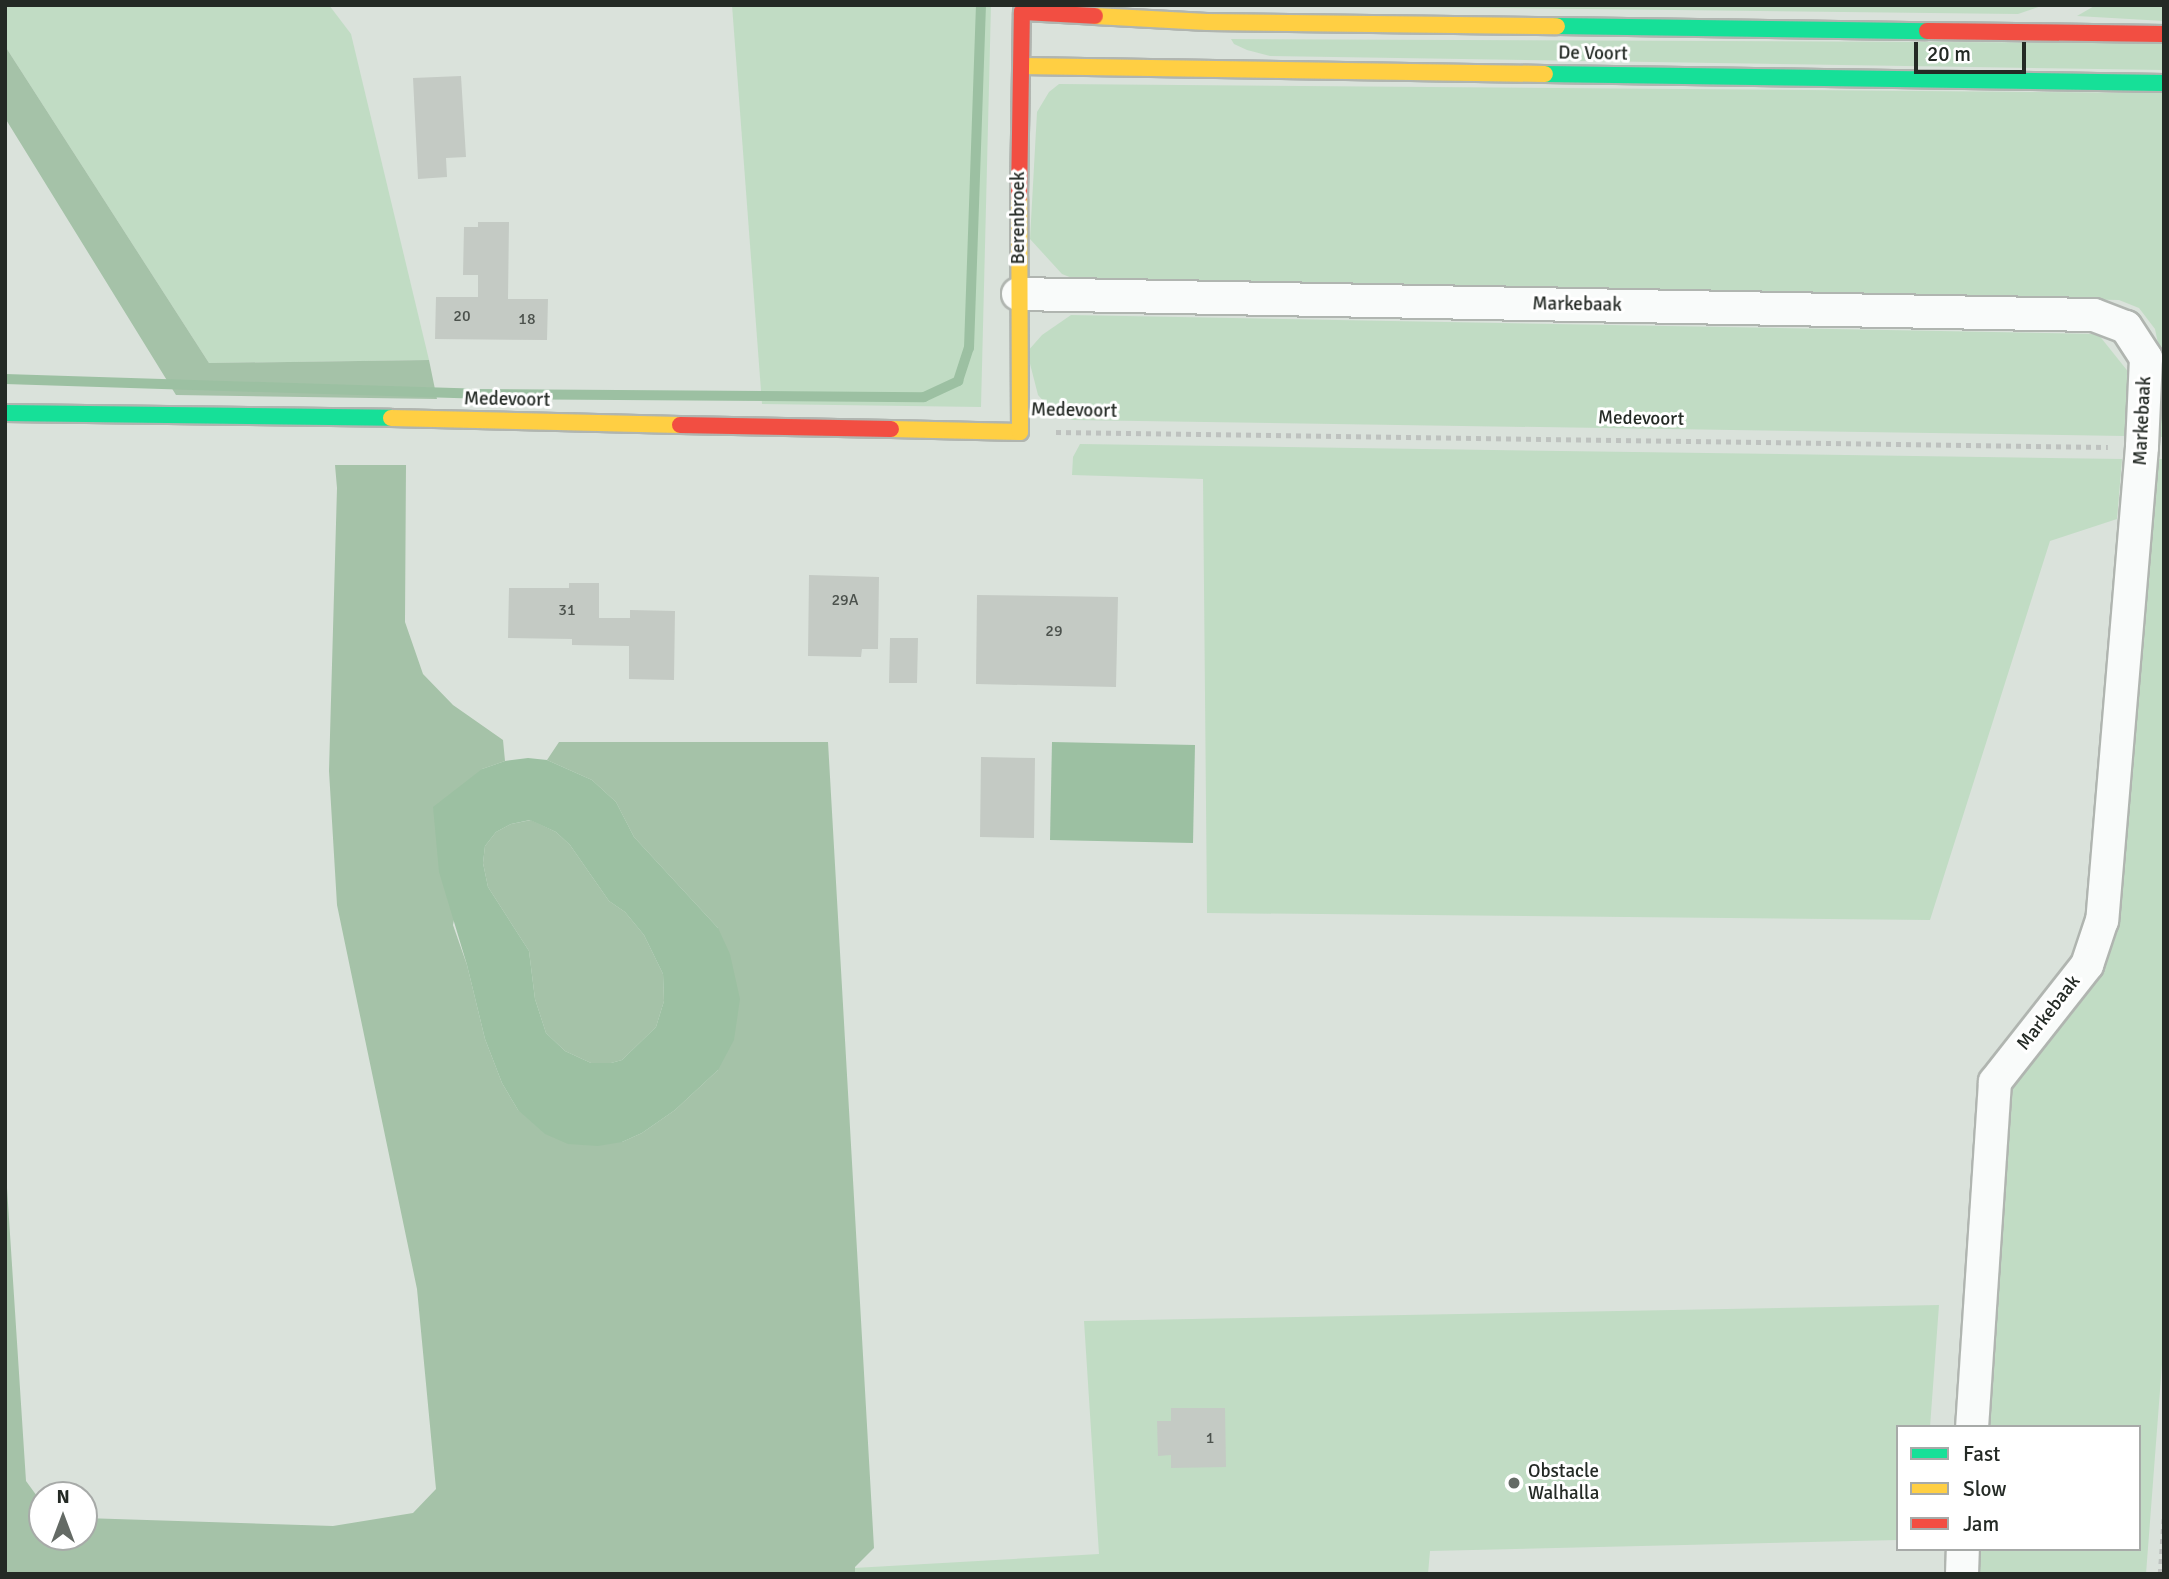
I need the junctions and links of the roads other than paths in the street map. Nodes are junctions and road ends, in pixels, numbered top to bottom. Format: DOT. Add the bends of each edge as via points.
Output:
graph roads {
  1 [pos="1022,8"];
  2 [pos="2067,12"];
  3 [pos="1207,13"];
  4 [pos="2037,34"];
  5 [pos="2164,34"];
  6 [pos="1021,66"];
  7 [pos="1206,67"];
  8 [pos="2164,83"];
  9 [pos="1018,294"];
  10 [pos="5,413"];
  11 [pos="1020,432"];
  12 [pos="1972,1425"];
  13 [pos="1964,1551"];
  14 [pos="1962,1574"];
  1 -- 3 [label="street, De Voort"];
  1 -- 6 [label="street, Berenbroek"];
  2 -- 4 [label="street"];
  3 -- 4 [label="street, De Voort"];
  3 -- 7 [label="street"];
  4 -- 5 [label="street, De Voort"];
  6 -- 7 [label="street, De Voort"];
  6 -- 9 [label="street, Berenbroek"];
  7 -- 8 [label="street, De Voort"];
  9 -- 11 [label="street, Berenbroek"];
  9 -- 12 [label="street, Markebaak" via="2094,315 2126,327 2146,358 2102,920 2087,965 1995,1082"];
  10 -- 11 [label="street, Medevoort"];
  13 -- 14 [label="street"];
}
